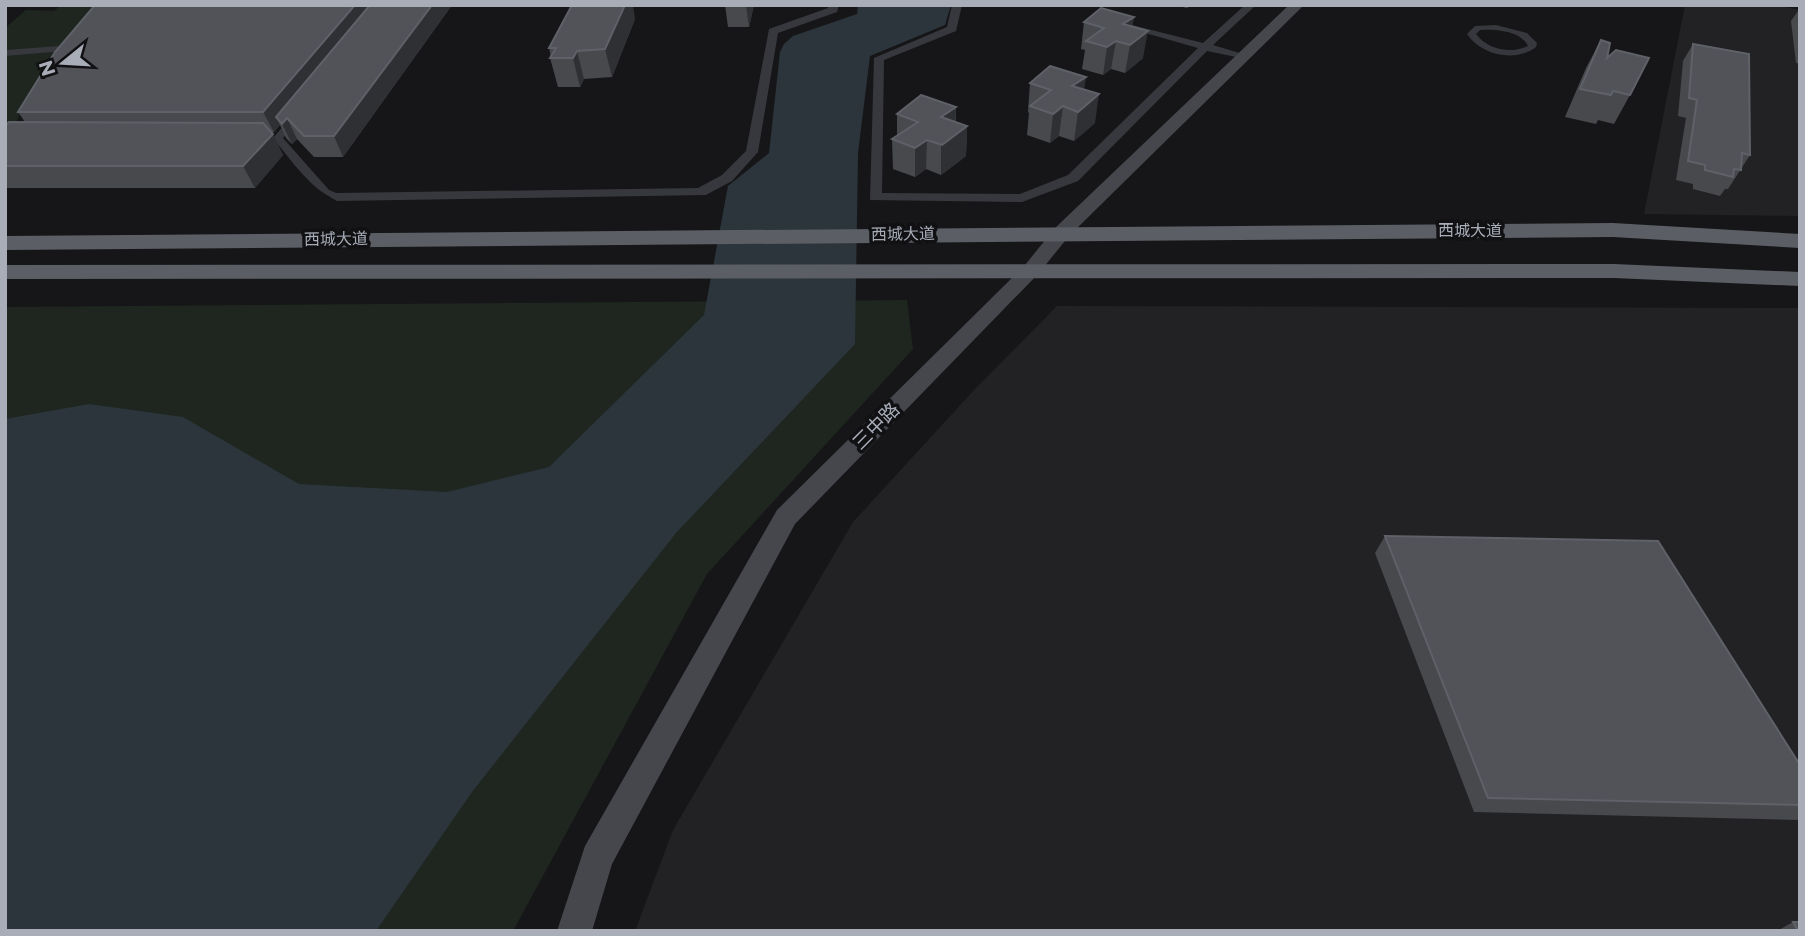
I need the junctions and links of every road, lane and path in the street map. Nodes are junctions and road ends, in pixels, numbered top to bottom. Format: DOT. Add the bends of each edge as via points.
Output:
graph roads {
  1 [pos="834,5"];
  2 [pos="957,5"];
  3 [pos="1251,5"];
  4 [pos="1297,5"];
  5 [pos="1115,22"];
  6 [pos="1496,27"];
  7 [pos="82,39"];
  8 [pos="1205,47"];
  9 [pos="73,48"];
  10 [pos="5,53"];
  11 [pos="1242,57"];
  12 [pos="5,62"];
  13 [pos="303,108"];
  14 [pos="264,138"];
  15 [pos="278,138"];
  16 [pos="337,197"];
  17 [pos="1062,232"];
  18 [pos="1800,241"];
  19 [pos="5,243"];
  20 [pos="1032,270"];
  21 [pos="5,272"];
  22 [pos="1800,279"];
  23 [pos="574,931"];
  1 -- 16 [label="street" via="833,10 773,31 752,152 727,178 701,192"];
  2 -- 8 [label="street" via="952,29 879,58 875,197 1022,198 1073,178"];
  3 -- 8 [label="street"];
  4 -- 11 [label="main road, 三中路"];
  5 -- 8 [label="street"];
  6 -- 6 [label="street" via="1478,28 1472,38 1502,51 1521,52 1532,47 1524,35"];
  7 -- 9 [label="street"];
  8 -- 11 [label="street"];
  9 -- 10 [label="street"];
  9 -- 12 [label="street" via="65,58"];
  11 -- 17 [label="main road, 三中路"];
  13 -- 15 [label="street"];
  14 -- 15 [label="street"];
  15 -- 16 [label="street" via="325,192"];
  17 -- 18 [label="highway, 西城大道" via="1613,230"];
  17 -- 19 [label="highway, 西城大道"];
  17 -- 20 [label="main road, 三中路"];
  20 -- 21 [label="highway, 西城大道"];
  20 -- 22 [label="highway, 西城大道" via="1614,271"];
  20 -- 23 [label="main road, 三中路" via="786,517 597,858"];
}
